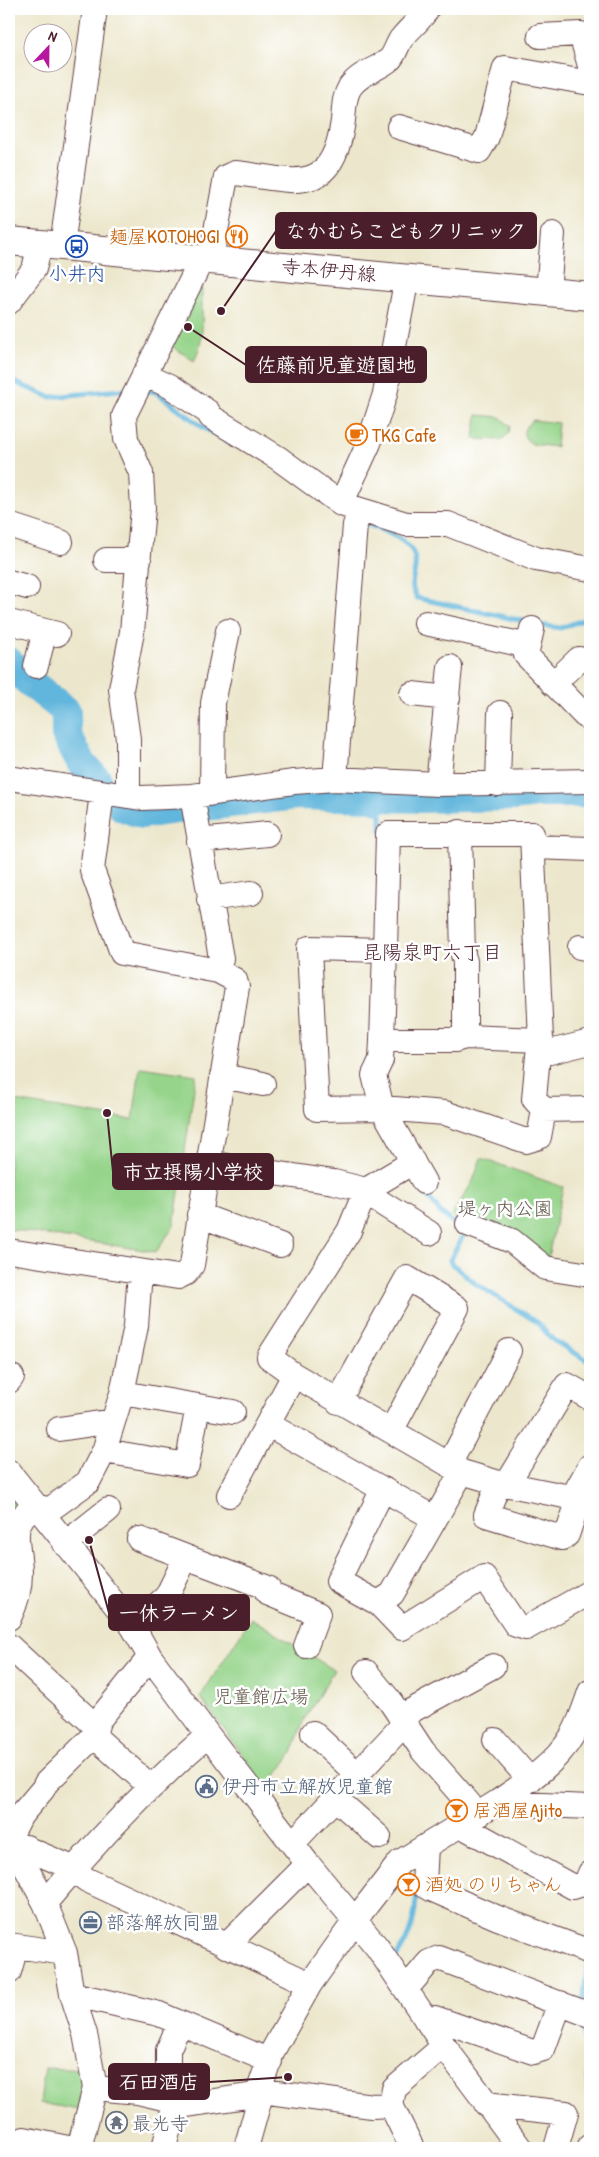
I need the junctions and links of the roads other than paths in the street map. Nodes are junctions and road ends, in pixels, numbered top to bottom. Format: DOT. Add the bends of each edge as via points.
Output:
graph roads {
  1 [pos="95,9"];
  2 [pos="426,10"];
  3 [pos="540,36"];
  4 [pos="590,66"];
  5 [pos="590,83"];
  6 [pos="399,127"];
  7 [pos="550,238"];
  8 [pos="9,241"];
  9 [pos="51,245"];
  10 [pos="202,259"];
  11 [pos="407,277"];
  12 [pos="548,291"];
  13 [pos="590,296"];
  14 [pos="9,302"];
  15 [pos="144,374"];
  16 [pos="351,508"];
  17 [pos="9,525"];
  18 [pos="54,535"];
  19 [pos="106,560"];
  20 [pos="139,560"];
  21 [pos="590,569"];
  22 [pos="12,618"];
  23 [pos="426,623"];
  24 [pos="228,631"];
  25 [pos="579,659"];
  26 [pos="36,666"];
  27 [pos="450,667"];
  28 [pos="553,684"];
  29 [pos="412,694"];
  30 [pos="448,698"];
  31 [pos="500,713"];
  32 [pos="590,719"];
  33 [pos="9,778"];
  34 [pos="335,779"];
  35 [pos="590,782"];
  36 [pos="438,784"];
  37 [pos="498,784"];
  38 [pos="102,793"];
  39 [pos="202,794"];
  40 [pos="128,796"];
  41 [pos="460,832"];
  42 [pos="267,834"];
  43 [pos="199,841"];
  44 [pos="534,848"];
  45 [pos="590,849"];
  46 [pos="252,893"];
  47 [pos="209,898"];
  48 [pos="385,950"];
  49 [pos="218,971"];
  50 [pos="464,1037"];
  51 [pos="382,1040"];
  52 [pos="590,1042"];
  53 [pos="542,1045"];
  54 [pos="222,1076"];
  55 [pos="262,1084"];
  56 [pos="382,1108"];
  57 [pos="590,1109"];
  58 [pos="544,1110"];
  59 [pos="413,1162"];
  60 [pos="207,1163"];
  61 [pos="424,1182"];
  62 [pos="366,1190"];
  63 [pos="199,1215"];
  64 [pos="468,1224"];
  65 [pos="429,1232"];
  66 [pos="280,1245"];
  67 [pos="9,1250"];
  68 [pos="140,1272"];
  69 [pos="590,1275"];
  70 [pos="509,1351"];
  71 [pos="294,1375"];
  72 [pos="122,1393"];
  73 [pos="590,1398"];
  74 [pos="338,1402"];
  75 [pos="198,1406"];
  76 [pos="233,1412"];
  77 [pos="113,1421"];
  78 [pos="269,1425"];
  79 [pos="59,1429"];
  80 [pos="391,1431"];
  81 [pos="104,1451"];
  82 [pos="590,1466"];
  83 [pos="456,1468"];
  84 [pos="9,1472"];
  85 [pos="503,1483"];
  86 [pos="383,1489"];
  87 [pos="229,1495"];
  88 [pos="584,1499"];
  89 [pos="34,1504"];
  90 [pos="108,1510"];
  91 [pos="434,1518"];
  92 [pos="149,1538"];
  93 [pos="66,1544"];
  94 [pos="186,1557"];
  95 [pos="590,1592"];
  96 [pos="378,1603"];
  97 [pos="9,1618"];
  98 [pos="133,1627"];
  99 [pos="9,1646"];
  100 [pos="306,1646"];
  101 [pos="150,1657"];
  102 [pos="493,1666"];
  103 [pos="366,1672"];
  104 [pos="590,1692"];
  105 [pos="402,1720"];
  106 [pos="96,1729"];
  107 [pos="313,1733"];
  108 [pos="208,1735"];
  109 [pos="495,1740"];
  110 [pos="356,1773"];
  111 [pos="530,1780"];
  112 [pos="151,1787"];
  113 [pos="336,1798"];
  114 [pos="590,1807"];
  115 [pos="479,1814"];
  116 [pos="378,1837"];
  117 [pos="292,1843"];
  118 [pos="426,1846"];
  119 [pos="15,1851"];
  120 [pos="308,1864"];
  121 [pos="72,1870"];
  122 [pos="590,1873"];
  123 [pos="45,1903"];
  124 [pos="356,1922"];
  125 [pos="12,1946"];
  126 [pos="226,1946"];
  127 [pos="590,1952"];
  128 [pos="66,1953"];
  129 [pos="9,1972"];
  130 [pos="310,1984"];
  131 [pos="406,1989"];
  132 [pos="72,1994"];
  133 [pos="560,2002"];
  134 [pos="590,2015"];
  135 [pos="426,2020"];
  136 [pos="180,2022"];
  137 [pos="444,2046"];
  138 [pos="270,2061"];
  139 [pos="95,2088"];
  140 [pos="262,2091"];
  141 [pos="171,2103"];
  142 [pos="486,2104"];
  143 [pos="391,2105"];
  144 [pos="24,2139"];
  145 [pos="512,2146"];
  146 [pos="68,2148"];
  147 [pos="79,2148"];
  148 [pos="164,2148"];
  149 [pos="246,2148"];
  150 [pos="412,2148"];
  151 [pos="556,2148"];
  1 -- 9 [label="street"];
  2 -- 10 [label="street" via="400,40 391,58 358,77 349,88 343,103 338,147 329,166 317,177 299,180 235,173 226,177 212,252"];
  3 -- 4 [label="street" via="581,28"];
  5 -- 6 [label="street" via="563,83 505,68 487,137 479,150"];
  7 -- 12 [label="street"];
  8 -- 9 [label="main road, 寺本伊丹線"];
  9 -- 10 [label="main road, 寺本伊丹線"];
  9 -- 14 [label="street"];
  10 -- 11 [label="main road, 寺本伊丹線"];
  10 -- 15 [label="street"];
  11 -- 12 [label="main road, 寺本伊丹線"];
  11 -- 16 [label="street" via="385,394"];
  12 -- 13 [label="main road, 寺本伊丹線"];
  15 -- 16 [label="street" via="170,386 211,417"];
  15 -- 20 [label="street" via="124,416 124,428 141,473 144,508"];
  16 -- 21 [label="street" via="406,524 448,524 536,559"];
  16 -- 34 [label="street" via="355,525"];
  17 -- 18 [label="street"];
  19 -- 20 [label="street"];
  20 -- 40 [label="street" via="132,632 121,688 128,738"];
  22 -- 26 [label="street" via="51,632"];
  23 -- 28 [label="street" via="530,638 526,655"];
  24 -- 39 [label="street" via="213,703"];
  25 -- 28 [label="street"];
  27 -- 30 [label="street"];
  28 -- 32 [label="street"];
  29 -- 30 [label="street"];
  30 -- 36 [label="street"];
  31 -- 37 [label="street"];
  33 -- 38 [label="street"];
  34 -- 36 [label="street"];
  34 -- 39 [label="street"];
  35 -- 37 [label="street"];
  36 -- 37 [label="street"];
  38 -- 40 [label="street"];
  38 -- 49 [label="street" via="92,870 122,953"];
  39 -- 40 [label="street"];
  39 -- 43 [label="street"];
  41 -- 44 [label="street" via="532,834"];
  41 -- 48 [label="street" via="388,834"];
  41 -- 50 [label="street"];
  42 -- 43 [label="street"];
  43 -- 47 [label="street"];
  44 -- 45 [label="street"];
  44 -- 53 [label="street" via="534,924"];
  46 -- 47 [label="street"];
  47 -- 49 [label="street" via="221,958"];
  48 -- 51 [label="street"];
  48 -- 56 [label="street" via="309,948 317,1109"];
  49 -- 54 [label="street" via="234,980 237,987"];
  50 -- 51 [label="street" via="455,1040"];
  50 -- 53 [label="street"];
  51 -- 56 [label="street" via="381,1060 374,1075"];
  52 -- 53 [label="street" via="550,1052"];
  53 -- 58 [label="street" via="534,1099"];
  54 -- 55 [label="street"];
  54 -- 60 [label="street"];
  56 -- 58 [label="street" via="445,1113 526,1141 539,1138"];
  56 -- 59 [label="street"];
  57 -- 58 [label="street"];
  59 -- 61 [label="street"];
  59 -- 62 [label="street"];
  60 -- 62 [label="street" via="334,1182"];
  60 -- 63 [label="street"];
  62 -- 65 [label="street" via="372,1198"];
  62 -- 71 [label="street" via="349,1231 269,1357"];
  63 -- 66 [label="street"];
  63 -- 68 [label="street" via="192,1265 186,1273 178,1277"];
  64 -- 69 [label="street" via="512,1241 545,1268"];
  67 -- 68 [label="street"];
  68 -- 72 [label="street" via="136,1326"];
  70 -- 83 [label="street"];
  71 -- 74 [label="street"];
  71 -- 78 [label="street"];
  72 -- 75 [label="street"];
  72 -- 77 [label="street"];
  73 -- 85 [label="street" via="567,1385"];
  74 -- 80 [label="street"];
  74 -- 80 [label="street" via="407,1278 457,1308"];
  75 -- 76 [label="street"];
  75 -- 81 [label="street" via="187,1464"];
  77 -- 79 [label="street"];
  77 -- 81 [label="street"];
  78 -- 86 [label="street"];
  78 -- 87 [label="street"];
  80 -- 83 [label="street"];
  81 -- 89 [label="street" via="88,1482 49,1510"];
  82 -- 88 [label="street" via="576,1489"];
  83 -- 85 [label="street"];
  83 -- 91 [label="street"];
  84 -- 89 [label="street"];
  85 -- 88 [label="street"];
  85 -- 88 [label="street" via="486,1515 562,1538 567,1535"];
  86 -- 91 [label="street"];
  86 -- 96 [label="street" via="338,1581"];
  89 -- 93 [label="street"];
  89 -- 97 [label="street" via="16,1527 19,1591"];
  90 -- 93 [label="street"];
  91 -- 96 [label="street" via="392,1594"];
  92 -- 94 [label="street"];
  93 -- 98 [label="street"];
  94 -- 98 [label="street" via="167,1596"];
  94 -- 100 [label="street" via="254,1591 268,1588 267,1593 318,1614"];
  95 -- 96 [label="street" via="526,1628 516,1625 484,1577 402,1628"];
  98 -- 101 [label="street"];
  99 -- 106 [label="street"];
  101 -- 106 [label="street"];
  101 -- 108 [label="street"];
  102 -- 105 [label="street"];
  103 -- 105 [label="street"];
  104 -- 111 [label="street" via="580,1720 564,1748"];
  105 -- 110 [label="street"];
  105 -- 115 [label="street" via="423,1751"];
  106 -- 112 [label="street"];
  106 -- 119 [label="street" via="21,1815"];
  107 -- 110 [label="street"];
  108 -- 112 [label="street"];
  108 -- 117 [label="street"];
  109 -- 111 [label="street"];
  110 -- 113 [label="street"];
  111 -- 115 [label="street"];
  112 -- 121 [label="street"];
  113 -- 116 [label="street"];
  113 -- 117 [label="street"];
  114 -- 115 [label="street"];
  115 -- 118 [label="street"];
  115 -- 122 [label="street" via="573,1887 586,1882"];
  117 -- 120 [label="street"];
  118 -- 124 [label="street" via="400,1862"];
  118 -- 127 [label="street" via="424,1885 498,1918"];
  119 -- 121 [label="street"];
  119 -- 123 [label="street"];
  120 -- 124 [label="street"];
  120 -- 126 [label="street"];
  121 -- 123 [label="street"];
  121 -- 126 [label="street"];
  123 -- 128 [label="street"];
  124 -- 130 [label="street"];
  124 -- 131 [label="street"];
  125 -- 128 [label="street"];
  125 -- 129 [label="street"];
  126 -- 130 [label="street"];
  128 -- 132 [label="street"];
  130 -- 138 [label="street"];
  131 -- 133 [label="street" via="429,1962 439,1958"];
  131 -- 135 [label="street"];
  132 -- 136 [label="street"];
  132 -- 139 [label="street" via="85,2034"];
  133 -- 134 [label="street"];
  133 -- 135 [label="street" via="543,2048 533,2052 435,2018"];
  135 -- 137 [label="street"];
  136 -- 138 [label="street"];
  136 -- 141 [label="street" via="168,2050"];
  137 -- 142 [label="street"];
  137 -- 143 [label="street" via="394,2089"];
  138 -- 140 [label="street" via="260,2087"];
  139 -- 141 [label="street" via="138,2092"];
  139 -- 147 [label="street"];
  140 -- 141 [label="street"];
  140 -- 143 [label="street" via="372,2106"];
  140 -- 149 [label="street"];
  141 -- 148 [label="street"];
  142 -- 145 [label="street"];
  142 -- 151 [label="street" via="566,2113"];
  143 -- 150 [label="street"];
  144 -- 146 [label="street"];
}
